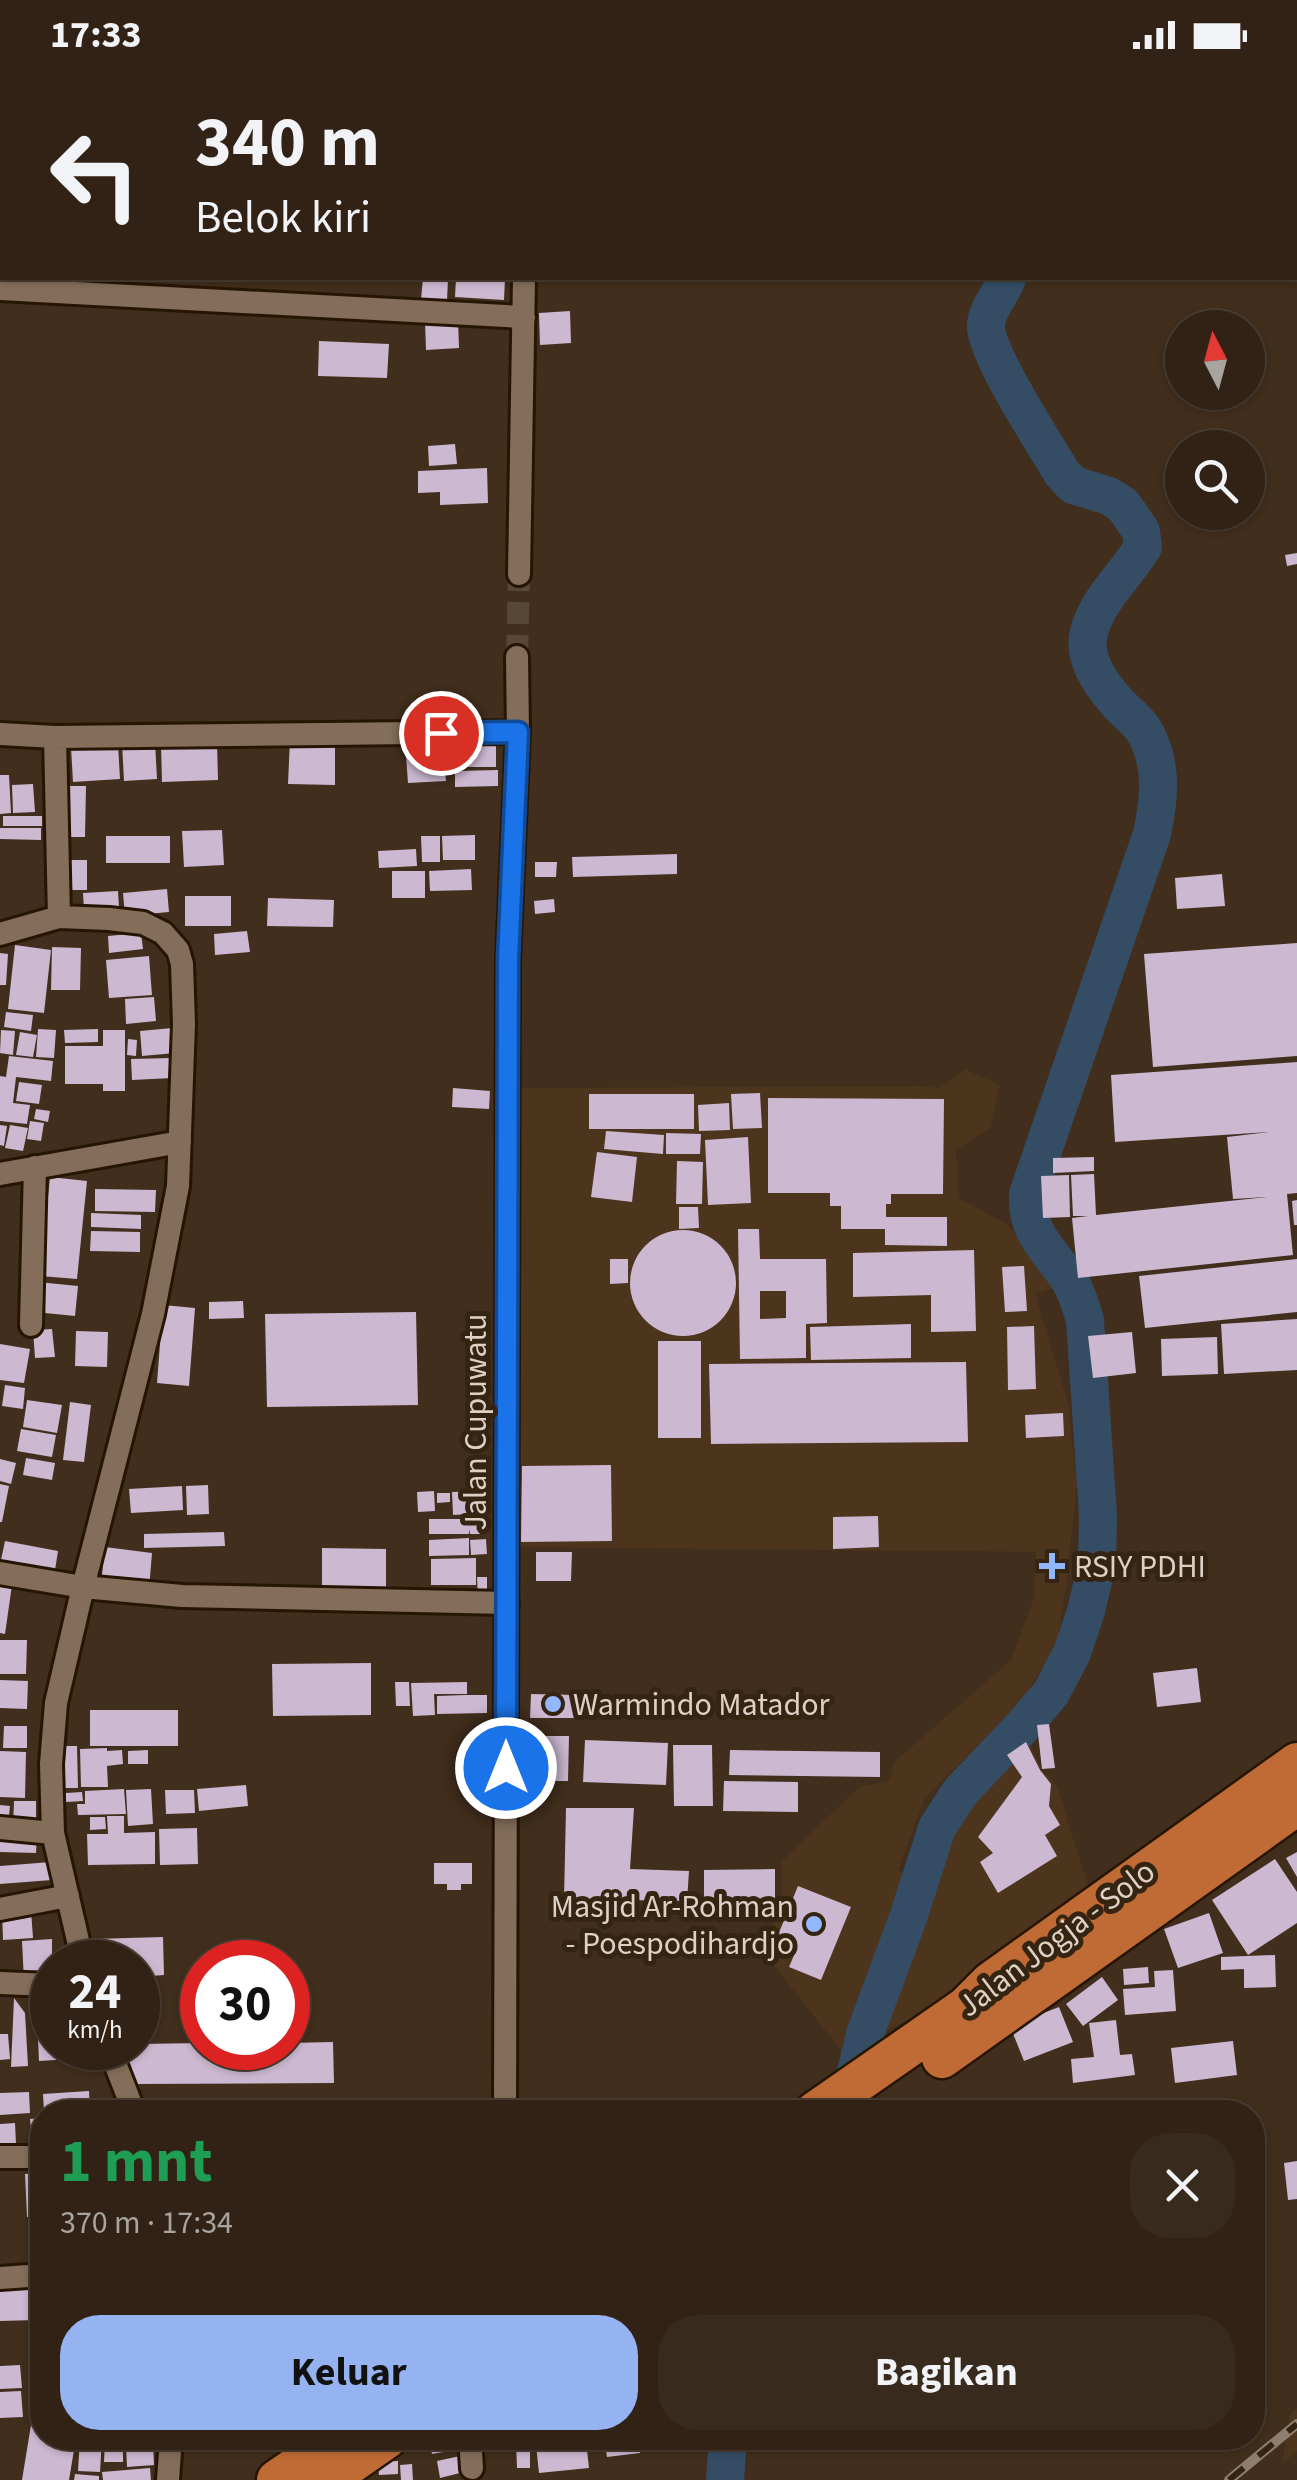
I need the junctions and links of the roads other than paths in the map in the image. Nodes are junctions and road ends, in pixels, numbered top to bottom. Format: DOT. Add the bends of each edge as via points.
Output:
graph roads {
  1 [pos="524,280"];
  2 [pos="0,290"];
  3 [pos="524,316"];
  4 [pos="519,574"];
  5 [pos="517,656"];
  6 [pos="518,732"];
  7 [pos="0,734"];
  8 [pos="55,736"];
  9 [pos="59,917"];
  10 [pos="0,934"];
  11 [pos="180,1142"];
  12 [pos="36,1167"];
  13 [pos="0,1174"];
  14 [pos="31,1325"];
  15 [pos="0,1572"];
  16 [pos="83,1587"];
  17 [pos="506,1603"];
  18 [pos="1297,1763"];
  19 [pos="1297,1805"];
  20 [pos="0,1828"];
  21 [pos="53,1833"];
  22 [pos="68,1896"];
  23 [pos="0,1909"];
  24 [pos="79,1940"];
  25 [pos="0,1983"];
  26 [pos="30,1984"];
  27 [pos="118,2070"];
  28 [pos="884,2086"];
  29 [pos="129,2100"];
  30 [pos="505,2100"];
  31 [pos="847,2100"];
  32 [pos="0,2157"];
  33 [pos="30,2157"];
  34 [pos="30,2275"];
  35 [pos="0,2278"];
  36 [pos="170,2450"];
  37 [pos="344,2450"];
  38 [pos="358,2450"];
  39 [pos="471,2450"];
  40 [pos="472,2468"];
  41 [pos="168,2480"];
  42 [pos="277,2480"];
  43 [pos="327,2480"];
  1 -- 3 [label="street"];
  2 -- 3 [label="street"];
  3 -- 4 [label="street"];
  5 -- 6 [label="street, Jalan Cupuwatu"];
  6 -- 8 [label="street"];
  6 -- 17 [label="street, Jalan Cupuwatu" via="508,960"];
  7 -- 8 [label="street"];
  8 -- 9 [label="street"];
  9 -- 10 [label="street"];
  9 -- 11 [label="street" via="143,923 178,950 184,1024"];
  11 -- 12 [label="street"];
  11 -- 16 [label="street" via="178,1186 152,1314"];
  12 -- 13 [label="street"];
  12 -- 14 [label="street"];
  15 -- 16 [label="street"];
  16 -- 17 [label="street" via="182,1596"];
  16 -- 21 [label="street" via="56,1703"];
  17 -- 30 [label="street, Jalan Cupuwatu"];
  18 -- 28 [label="highway, Jalan Jogja - Solo" via="991,1982"];
  19 -- 28 [label="highway, Jalan Jogja - Solo"];
  20 -- 21 [label="street"];
  21 -- 22 [label="street"];
  22 -- 23 [label="street"];
  22 -- 24 [label="street"];
  25 -- 26 [label="street"];
  27 -- 29 [label="street"];
  28 -- 31 [label="highway, Jalan Jogja - Solo"];
  32 -- 33 [label="street"];
  34 -- 35 [label="street"];
  36 -- 41 [label="street"];
  37 -- 42 [label="highway"];
  38 -- 43 [label="highway"];
  39 -- 40 [label="street"];
}
